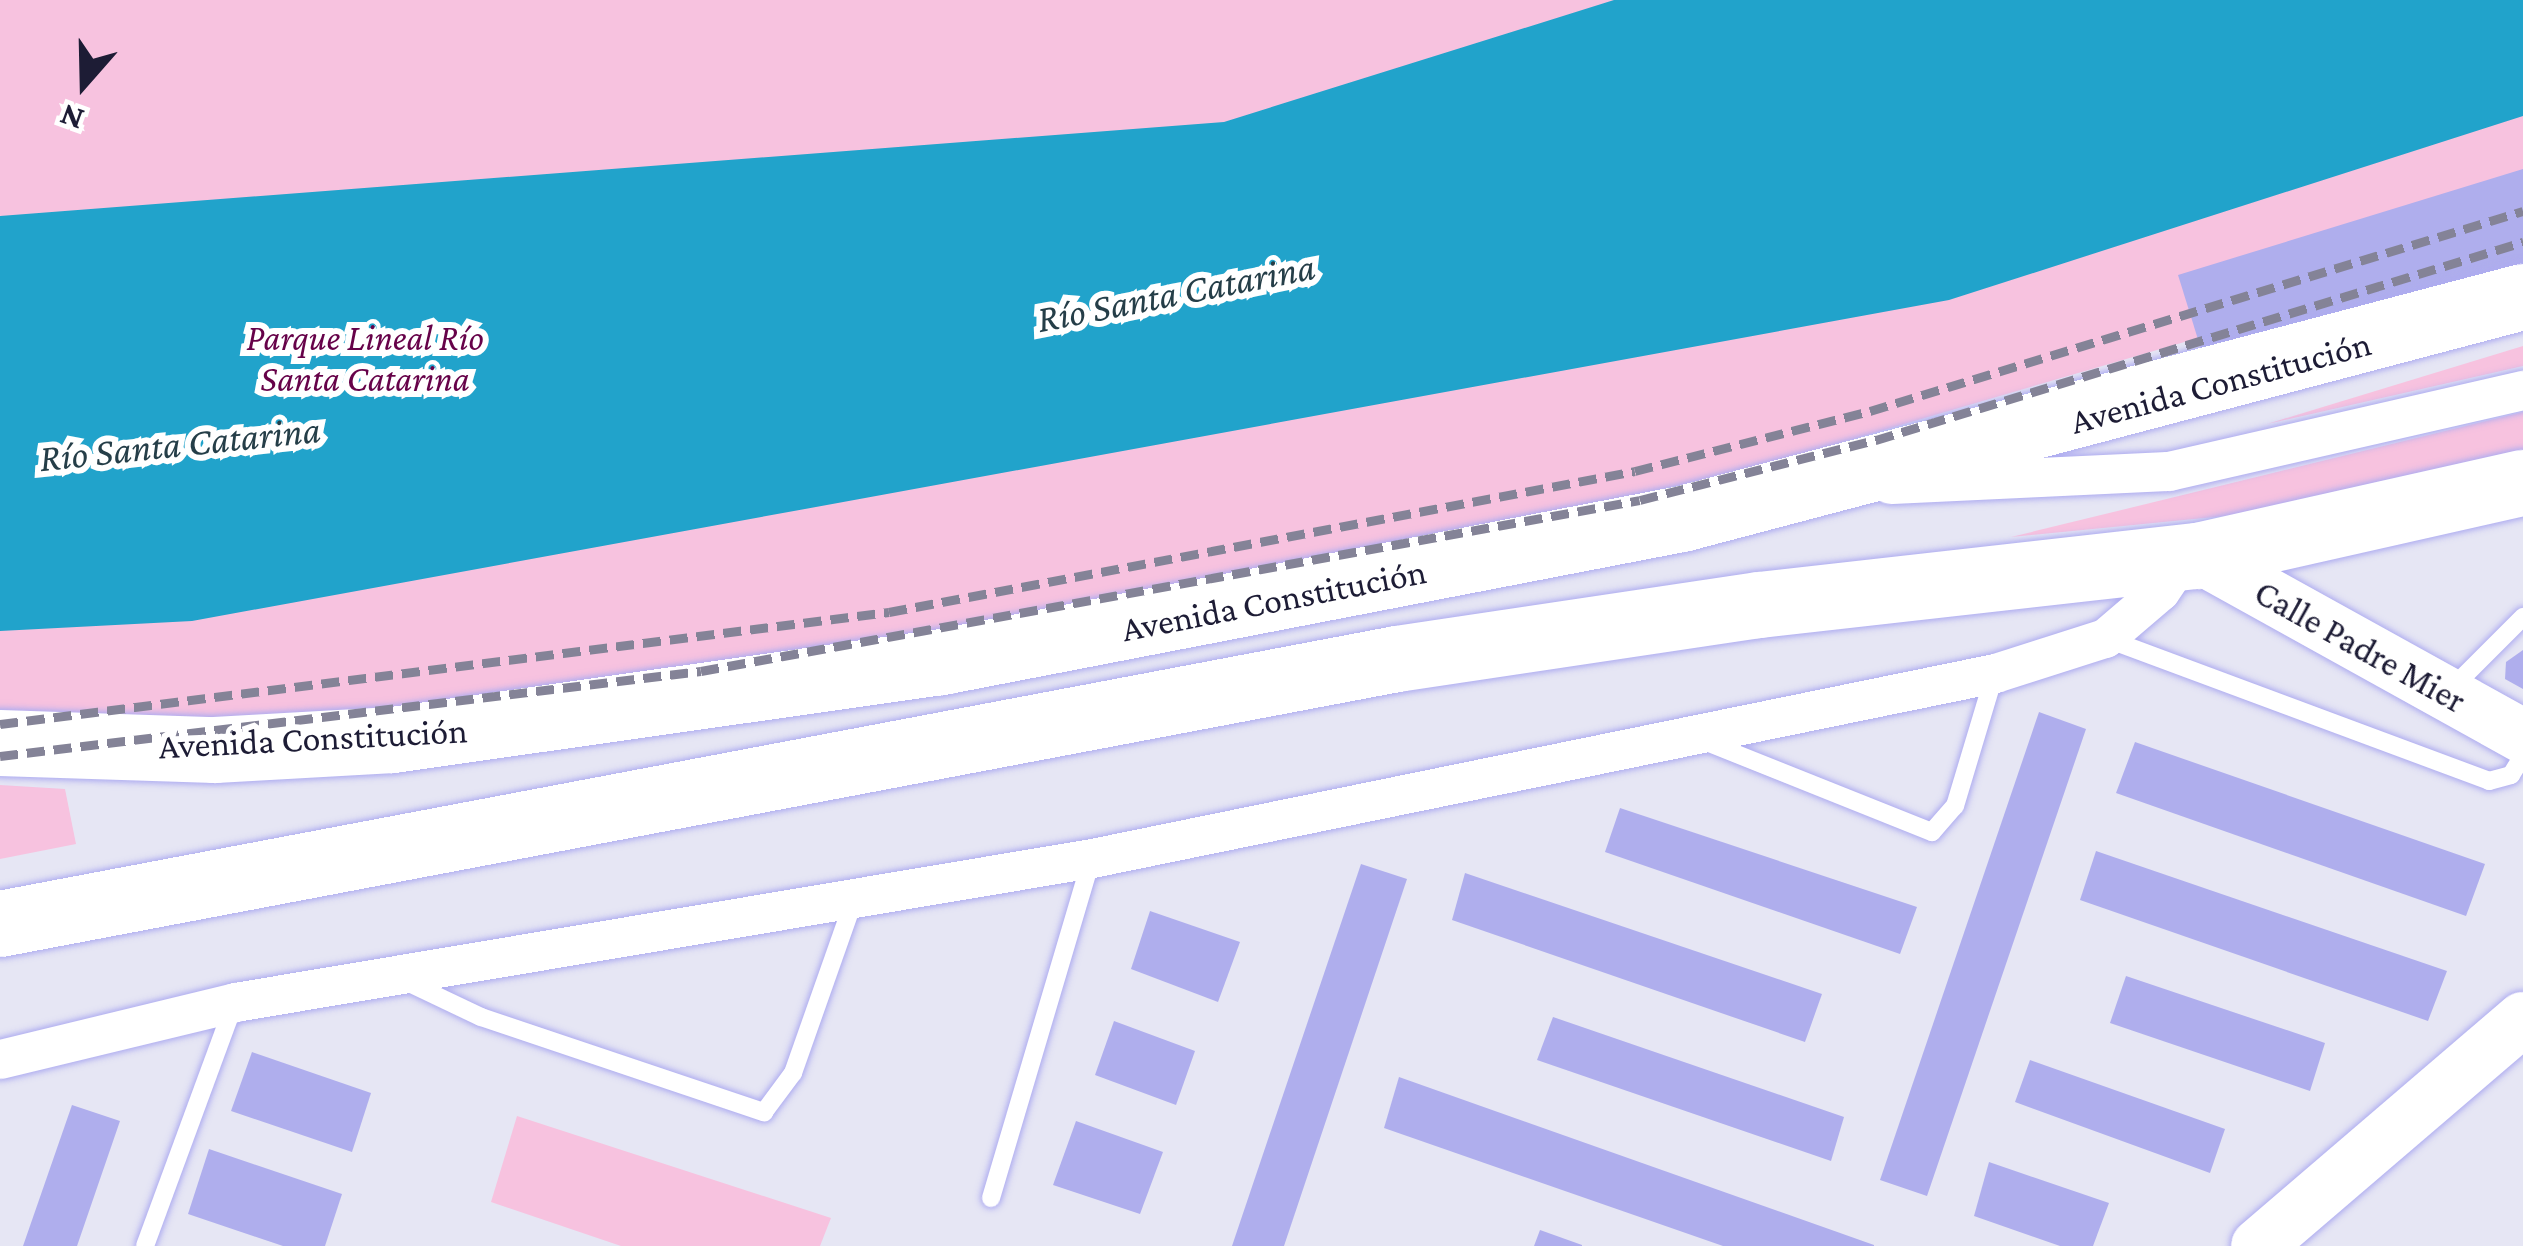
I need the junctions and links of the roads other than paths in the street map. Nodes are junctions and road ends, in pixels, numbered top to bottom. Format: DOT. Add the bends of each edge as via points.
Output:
graph roads {
  1 [pos="2523,297"];
  2 [pos="2523,390"];
  3 [pos="2523,482"];
  4 [pos="1830,484"];
  5 [pos="2190,557"];
  6 [pos="2523,617"];
  7 [pos="2105,638"];
  8 [pos="1995,673"];
  9 [pos="2446,695"];
  10 [pos="1688,735"];
  11 [pos="2523,736"];
  12 [pos="0,743"];
  13 [pos="2523,756"];
  14 [pos="1092,859"];
  15 [pos="853,903"];
  16 [pos="0,924"];
  17 [pos="399,978"];
  18 [pos="235,1002"];
  19 [pos="2523,1019"];
  20 [pos="0,1059"];
  21 [pos="991,1198"];
  22 [pos="145,1246"];
  23 [pos="2258,1246"];
  1 -- 4 [label="highway, Avenida Constitución"];
  2 -- 4 [label="street" via="2169,471 2042,484"];
  3 -- 5 [label="highway"];
  4 -- 12 [label="highway, Avenida Constitución" via="1408,577 551,722 215,750"];
  5 -- 7 [label="street"];
  5 -- 9 [label="street, Calle Padre Mier"];
  5 -- 16 [label="highway" via="1501,642 545,814"];
  6 -- 9 [label="lane"];
  7 -- 8 [label="street"];
  7 -- 13 [label="lane" via="2489,781 2506,779"];
  8 -- 10 [label="street"];
  8 -- 10 [label="lane" via="1955,806 1932,832"];
  9 -- 11 [label="street, Calle Padre Mier"];
  10 -- 14 [label="street"];
  14 -- 15 [label="street"];
  14 -- 21 [label="lane"];
  15 -- 17 [label="street"];
  15 -- 17 [label="lane" via="794,1073 764,1112 481,1017"];
  17 -- 18 [label="street"];
  18 -- 20 [label="street"];
  18 -- 22 [label="lane"];
  19 -- 23 [label="street"];
}
